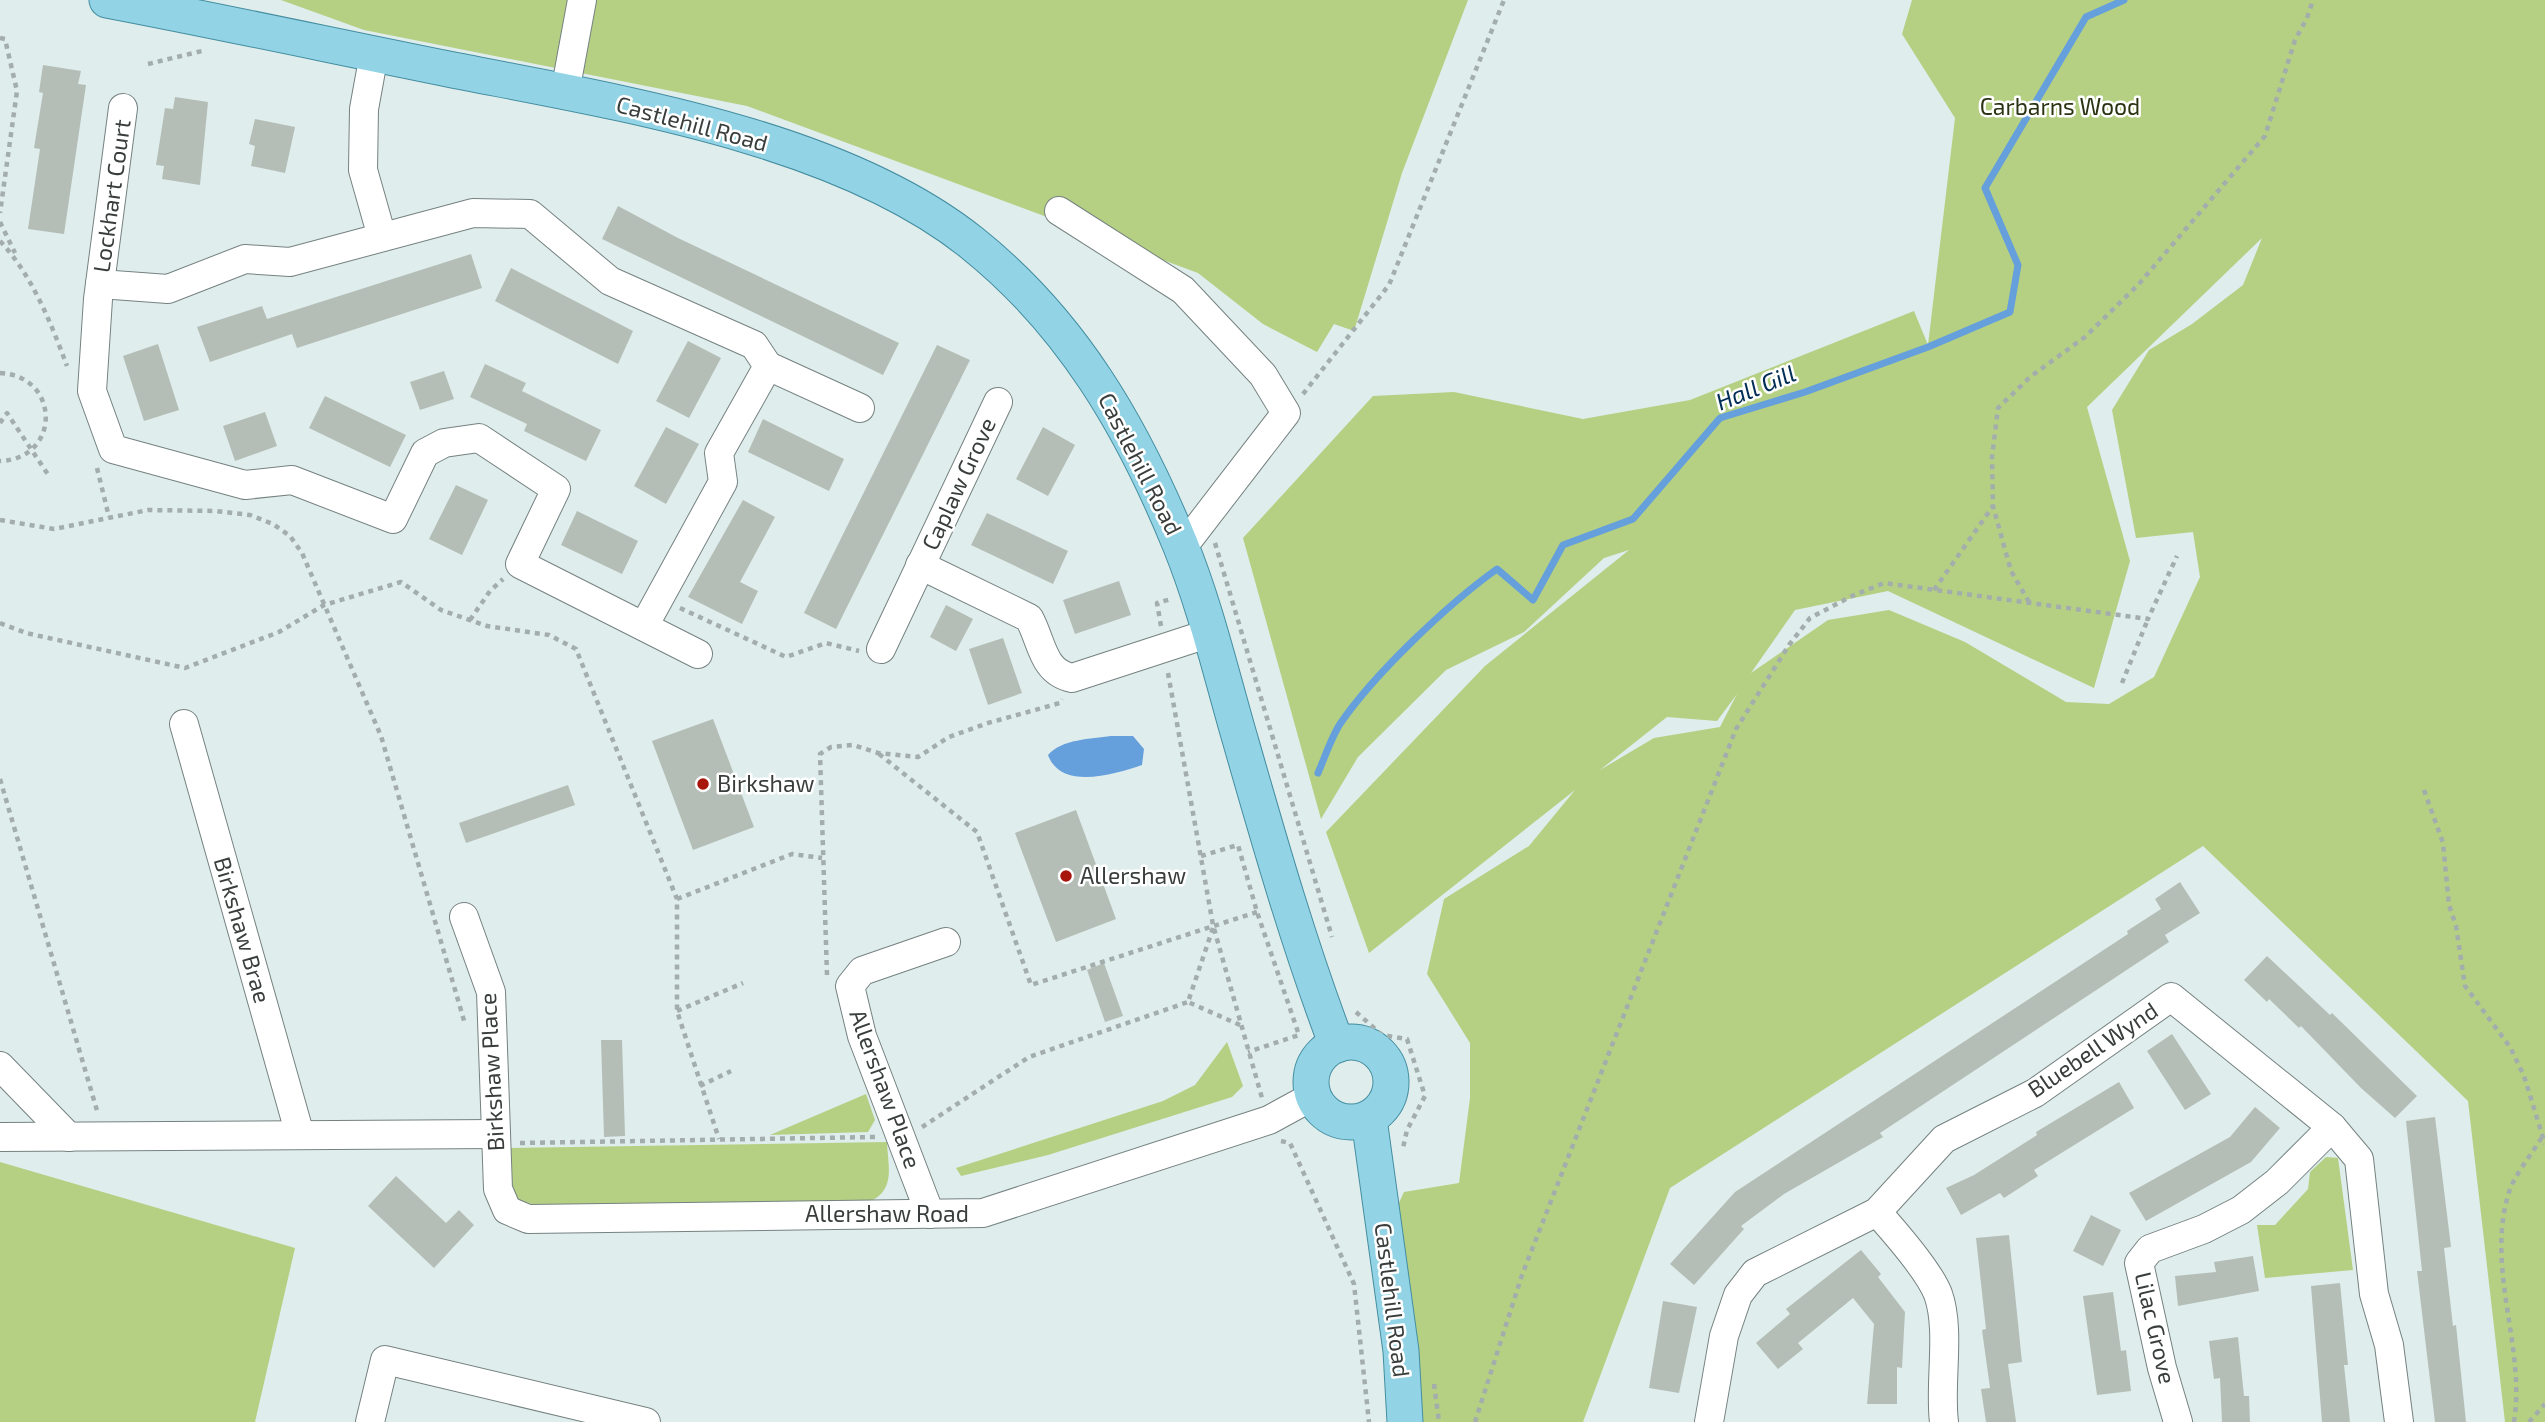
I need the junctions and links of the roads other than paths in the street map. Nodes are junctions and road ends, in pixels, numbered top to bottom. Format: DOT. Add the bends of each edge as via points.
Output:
graph roads {
  1 [pos="107,0"];
  2 [pos="582,0"];
  3 [pos="374,54"];
  4 [pos="565,92"];
  5 [pos="123,108"];
  6 [pos="1059,211"];
  7 [pos="382,237"];
  8 [pos="100,284"];
  9 [pos="768,366"];
  10 [pos="998,402"];
  11 [pos="860,408"];
  12 [pos="1182,548"];
  13 [pos="920,565"];
  14 [pos="644,626"];
  15 [pos="1210,632"];
  16 [pos="881,649"];
  17 [pos="698,653"];
  18 [pos="184,724"];
  19 [pos="464,917"];
  20 [pos="946,942"];
  21 [pos="1337,1045"];
  22 [pos="0,1066"];
  23 [pos="1324,1107"];
  24 [pos="1369,1119"];
  25 [pos="2332,1127"];
  26 [pos="300,1135"];
  27 [pos="0,1137"];
  28 [pos="69,1137"];
  29 [pos="495,1139"];
  30 [pos="1376,1177"];
  31 [pos="498,1189"];
  32 [pos="1877,1212"];
  33 [pos="930,1214"];
  34 [pos="370,1422"];
  35 [pos="646,1422"];
  36 [pos="1405,1422"];
  37 [pos="1709,1422"];
  38 [pos="1944,1422"];
  39 [pos="2178,1422"];
  40 [pos="2399,1422"];
  1 -- 3 [label="main road, Castlehill Road"];
  2 -- 4 [label="street"];
  3 -- 4 [label="main road, Castlehill Road"];
  3 -- 7 [label="street" via="364,109 363,170"];
  4 -- 12 [label="main road, Castlehill Road" via="742,133 842,170 918,205 970,241 1024,288 1088,364 1137,448"];
  5 -- 8 [label="street, Lockhart Court"];
  6 -- 12 [label="street, Castlehill Road" via="1183,290 1263,375 1286,413"];
  7 -- 8 [label="street" via="290,262 245,259 168,289"];
  7 -- 9 [label="street" via="473,213 530,214 610,281 754,345"];
  8 -- 14 [label="street, Lockhart Court" via="92,391 113,449 245,485 292,480 393,519 425,453 444,443 478,438 556,489 520,564"];
  9 -- 11 [label="street"];
  9 -- 14 [label="street" via="719,453 723,482"];
  10 -- 13 [label="street, Caplaw Grove"];
  12 -- 15 [label="main road, Castlehill Road"];
  13 -- 15 [label="street, Caplaw Grove" via="1023,614 1033,625 1052,669 1072,678"];
  13 -- 16 [label="street, Caplaw Grove"];
  14 -- 17 [label="street"];
  15 -- 21 [label="main road, Castlehill Road" via="1309,970"];
  18 -- 26 [label="street, Birkshaw Brae"];
  19 -- 29 [label="street, Birkshaw Place" via="491,992"];
  20 -- 33 [label="street, Allershaw Place" via="862,971 850,986 862,1036"];
  21 -- 23 [label="main road" via="1315,1066 1311,1082"];
  21 -- 24 [label="main road" via="1348,1041 1370,1046 1386,1062 1392,1083 1389,1097"];
  22 -- 28 [label="street"];
  23 -- 24 [label="main road" via="1350,1123"];
  23 -- 30 [label="main road, Castlehill Road"];
  23 -- 33 [label="street, Allershaw Road" via="983,1213"];
  24 -- 30 [label="main road, Castlehill Road"];
  25 -- 32 [label="street, Bluebell Wynd" via="2171,997 2035,1093 1944,1139"];
  25 -- 39 [label="street, Lilac Grove" via="2277,1182 2241,1210 2150,1249 2139,1263"];
  25 -- 40 [label="street, Bluebell Wynd" via="2358,1159 2374,1294 2389,1345"];
  26 -- 28 [label="street"];
  26 -- 29 [label="street"];
  27 -- 28 [label="street"];
  29 -- 31 [label="street, Birkshaw Place"];
  30 -- 36 [label="main road, Castlehill Road" via="1401,1351"];
  31 -- 33 [label="street, Allershaw Road" via="507,1210 528,1219"];
  32 -- 37 [label="street, Bluebell Wynd" via="1755,1273 1738,1295 1724,1336"];
  32 -- 38 [label="street" via="1937,1292 1942,1313"];
  34 -- 35 [label="street" via="385,1360"];
}
